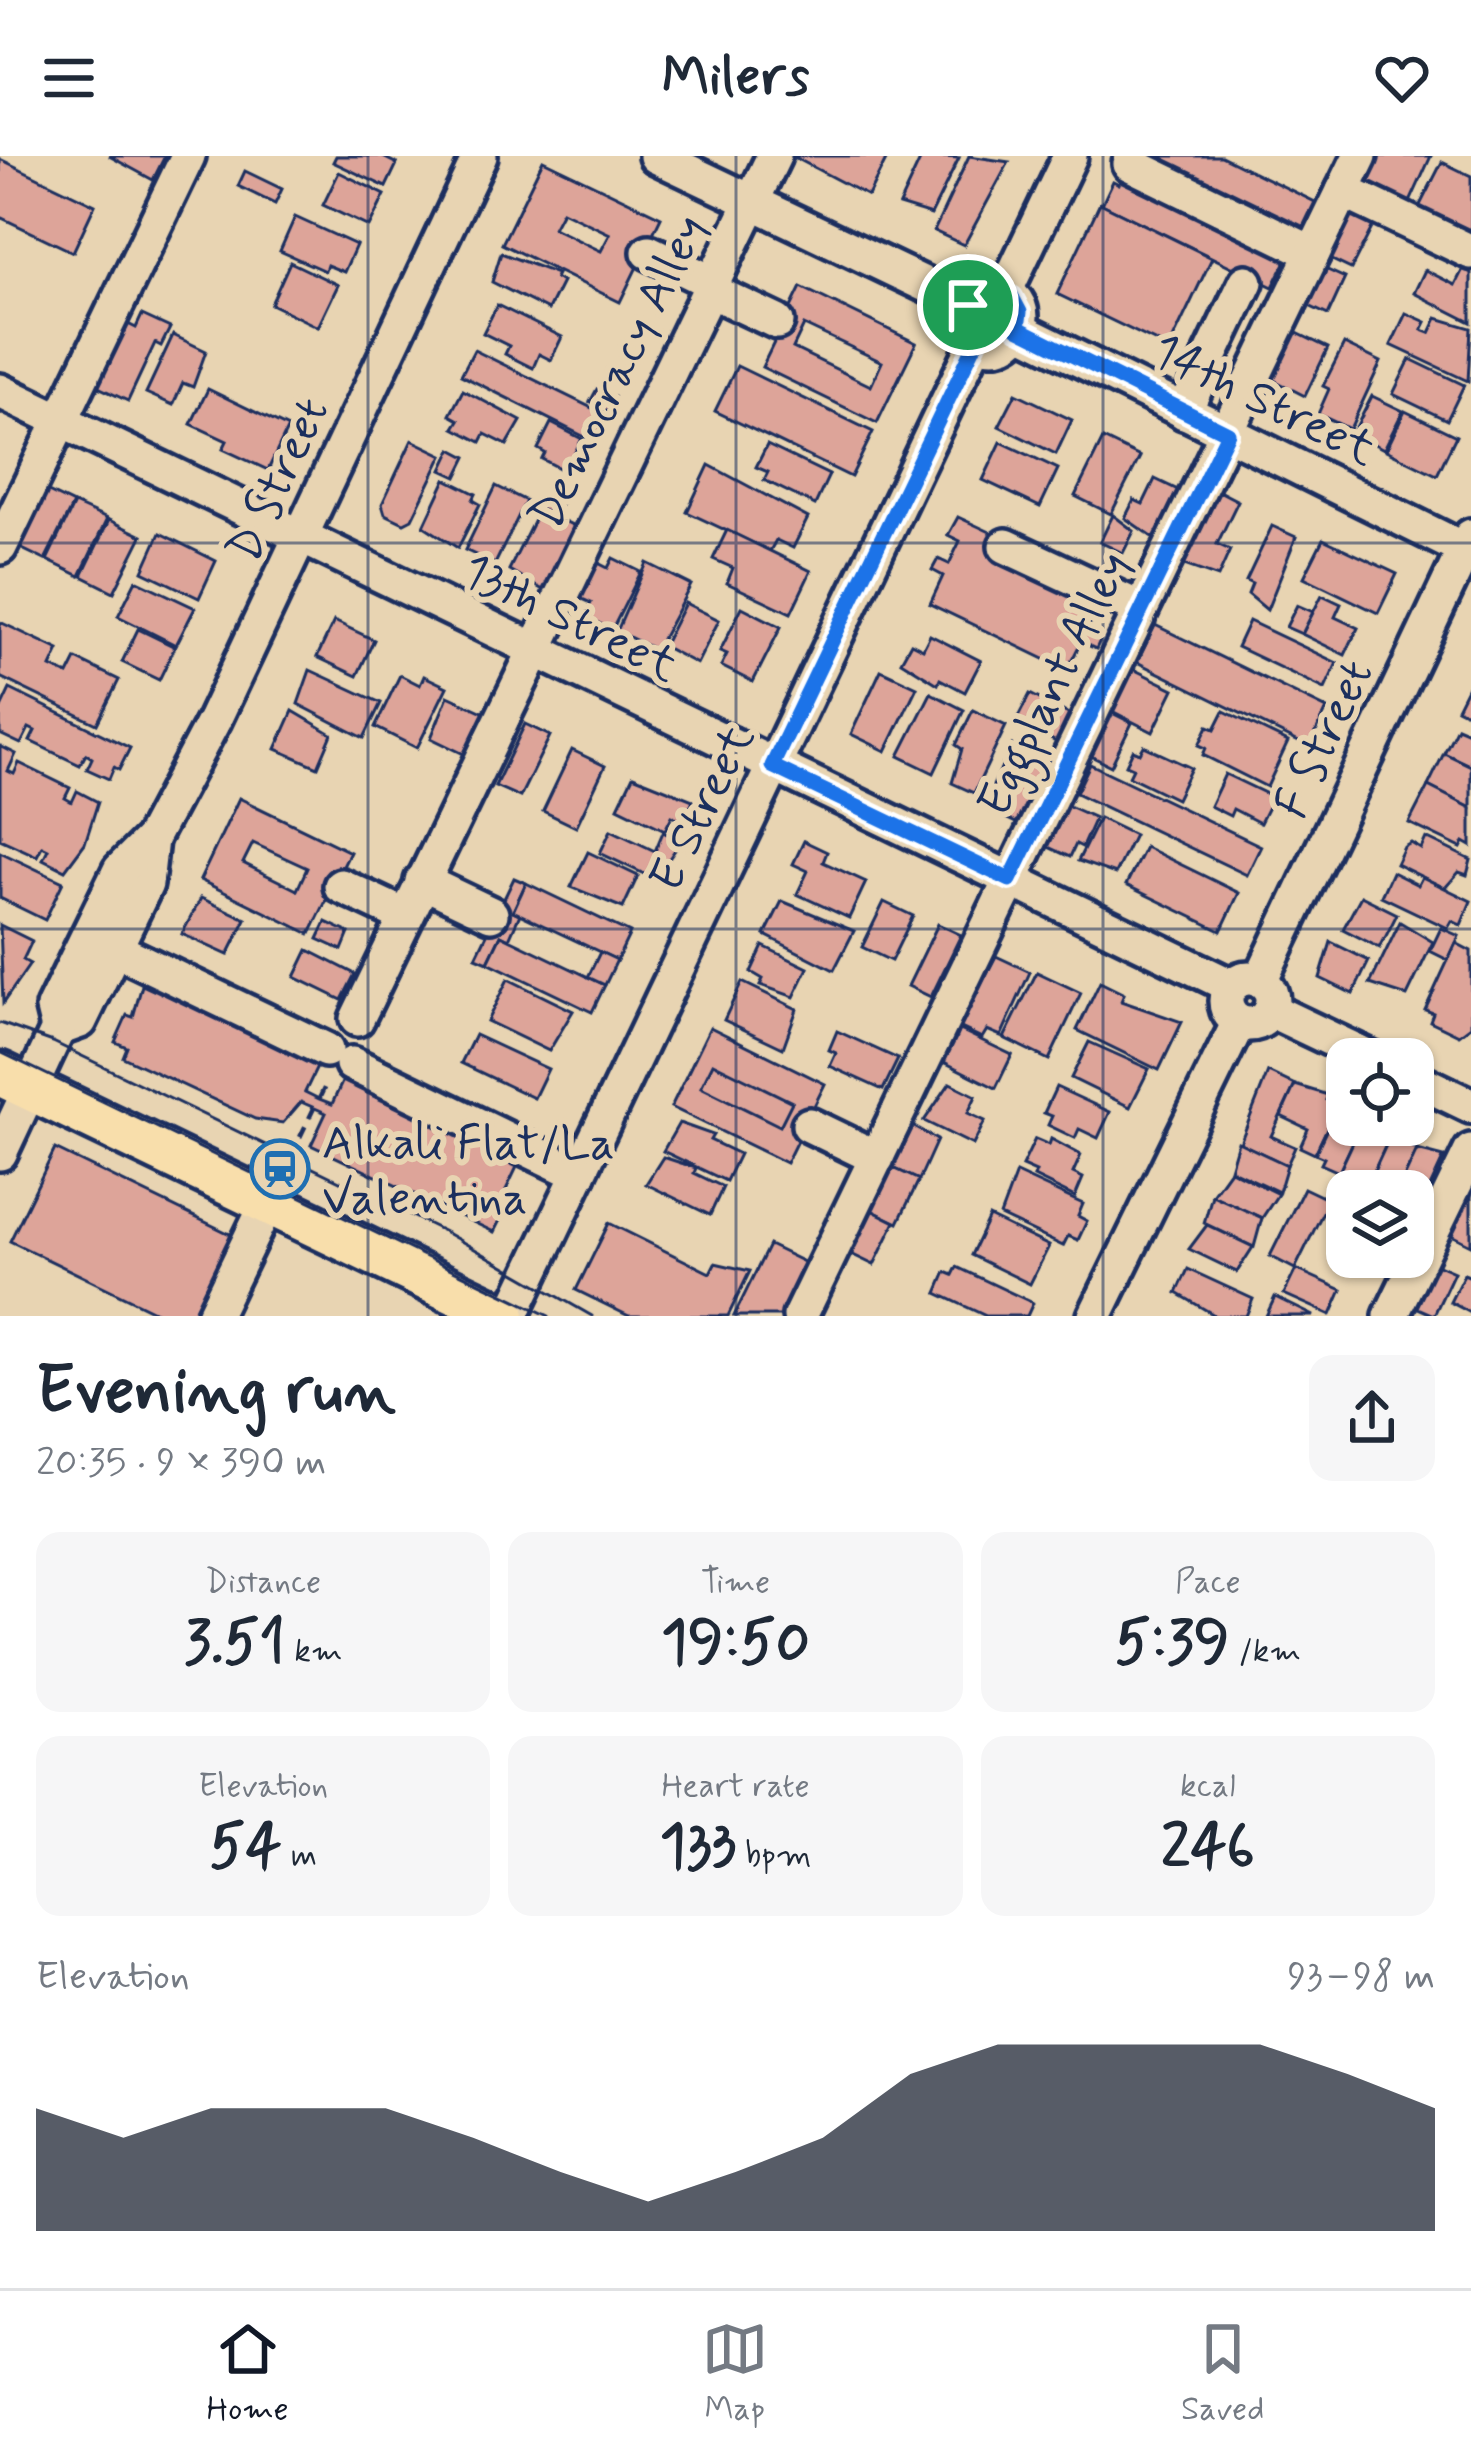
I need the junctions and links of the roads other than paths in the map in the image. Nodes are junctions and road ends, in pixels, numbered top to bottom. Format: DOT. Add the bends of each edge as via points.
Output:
graph roads {
  1 [pos="188,156"];
  2 [pos="480,156"];
  3 [pos="656,156"];
  4 [pos="774,156"];
  5 [pos="1070,156"];
  6 [pos="1360,156"];
  7 [pos="1130,164"];
  8 [pos="1343,191"];
  9 [pos="752,202"];
  10 [pos="650,252"];
  11 [pos="1471,252"];
  12 [pos="1313,253"];
  13 [pos="1246,281"];
  14 [pos="711,287"];
  15 [pos="1005,292"];
  16 [pos="968,305"];
  17 [pos="776,322"];
  18 [pos="1018,328"];
  19 [pos="977,340"];
  20 [pos="0,391"];
  21 [pos="1184,412"];
  22 [pos="61,419"];
  23 [pos="1228,433"];
  24 [pos="301,538"];
  25 [pos="1006,546"];
  26 [pos="1469,546"];
  27 [pos="0,547"];
  28 [pos="1141,609"];
  29 [pos="532,653"];
  30 [pos="772,766"];
  31 [pos="151,839"];
  32 [pos="1010,880"];
  33 [pos="422,881"];
  34 [pos="341,886"];
  35 [pos="491,914"];
  36 [pos="405,916"];
  37 [pos="115,949"];
  38 [pos="1250,1000"];
  39 [pos="357,1018"];
  40 [pos="58,1030"];
  41 [pos="1329,1038"];
  42 [pos="15,1082"];
  43 [pos="1434,1088"];
  44 [pos="1471,1106"];
  45 [pos="809,1125"];
  46 [pos="1471,1150"];
  47 [pos="0,1153"];
  48 [pos="877,1158"];
  49 [pos="579,1174"];
  50 [pos="268,1202"];
  51 [pos="213,1316"];
  52 [pos="508,1316"];
  53 [pos="800,1316"];
  54 [pos="1096,1316"];
  55 [pos="1391,1316"];
  1 -- 22 [label="street"];
  2 -- 24 [label="street, D Street"];
  3 -- 9 [label="street"];
  4 -- 9 [label="street, Democracy Alley"];
  5 -- 15 [label="street"];
  6 -- 8 [label="street, Eggplant Alley"];
  7 -- 12 [label="street"];
  8 -- 11 [label="street"];
  8 -- 12 [label="street, Eggplant Alley"];
  9 -- 14 [label="street, Democracy Alley"];
  9 -- 16 [label="street"];
  10 -- 14 [label="street"];
  12 -- 23 [label="street, Eggplant Alley"];
  13 -- 21 [label="street"];
  14 -- 17 [label="street"];
  14 -- 29 [label="street, Democracy Alley"];
  15 -- 16 [label="street" via="987,290"];
  15 -- 18 [label="street" via="1017,304"];
  16 -- 19 [label="street" via="965,320"];
  18 -- 19 [label="street" via="1004,342"];
  18 -- 21 [label="street, 14th Street"];
  19 -- 30 [label="street, E Street"];
  20 -- 22 [label="street, 13th Street"];
  21 -- 23 [label="street, 14th Street"];
  22 -- 24 [label="street, 13th Street"];
  22 -- 27 [label="street"];
  23 -- 26 [label="street, 14th Street"];
  23 -- 28 [label="street, Eggplant Alley"];
  24 -- 29 [label="street, 13th Street"];
  24 -- 31 [label="street, D Street"];
  25 -- 28 [label="street"];
  26 -- 38 [label="street, F Street"];
  28 -- 32 [label="street, Eggplant Alley"];
  29 -- 30 [label="street, 13th Street"];
  29 -- 33 [label="street, Democracy Alley"];
  30 -- 32 [label="street, 13th Street"];
  30 -- 49 [label="street, E Street"];
  31 -- 37 [label="street, D Street" via="146,884"];
  31 -- 40 [label="street, D Street" via="110,890 53,1008"];
  32 -- 38 [label="street, 13th Street"];
  32 -- 48 [label="street, Eggplant Alley"];
  33 -- 35 [label="street"];
  33 -- 36 [label="street, Democracy Alley"];
  34 -- 36 [label="street"];
  36 -- 39 [label="street, Democracy Alley"];
  37 -- 40 [label="street, D Street" via="80,1021"];
  37 -- 49 [label="street"];
  38 -- 41 [label="street, 13th Street"];
  38 -- 54 [label="street, F Street"];
  40 -- 42 [label="street, D Street"];
  42 -- 47 [label="street, D Street"];
  42 -- 50 [label="main road"];
  43 -- 44 [label="street"];
  45 -- 48 [label="street"];
  46 -- 55 [label="street"];
  48 -- 53 [label="street, Eggplant Alley"];
  49 -- 52 [label="street, E Street"];
  50 -- 51 [label="street"];
  50 -- 52 [label="main road"];
}
